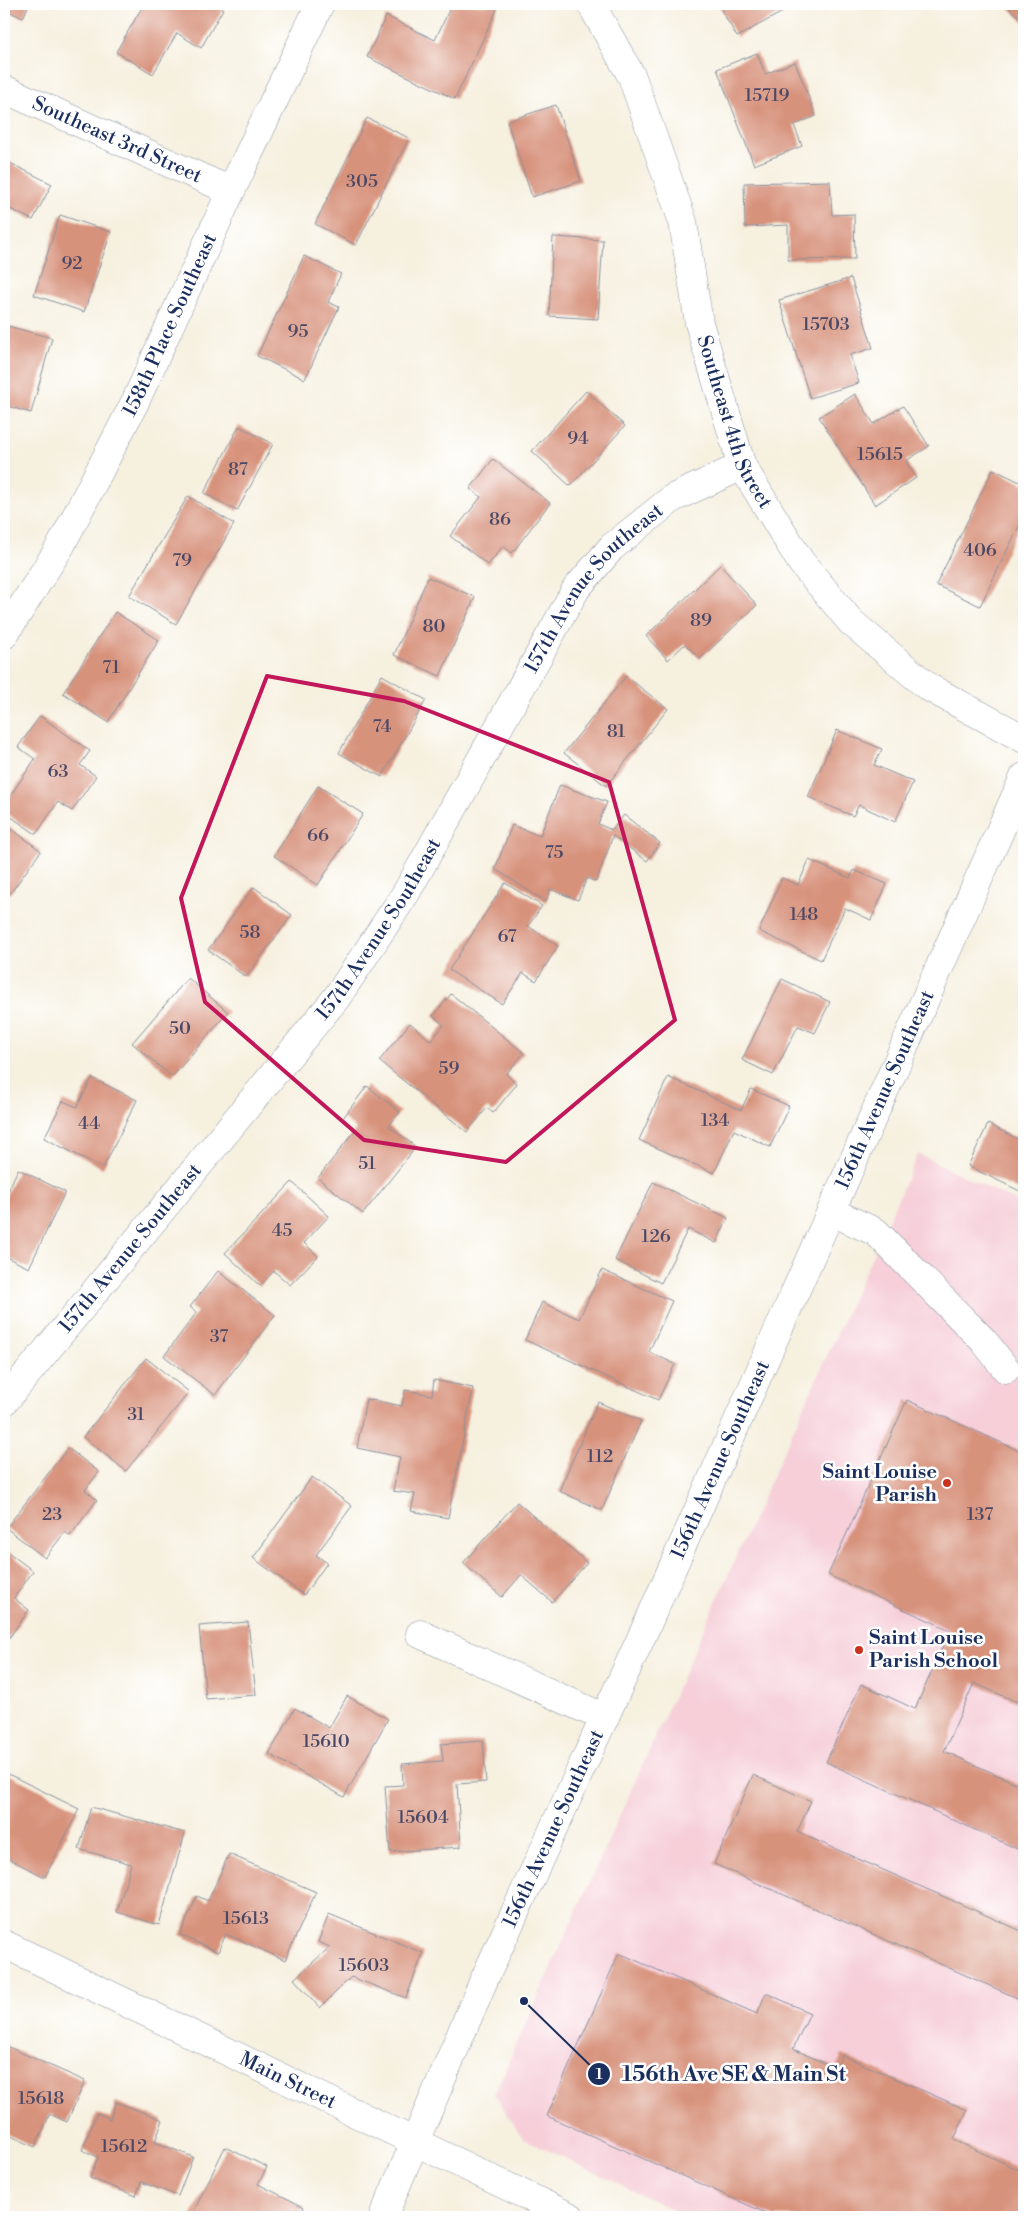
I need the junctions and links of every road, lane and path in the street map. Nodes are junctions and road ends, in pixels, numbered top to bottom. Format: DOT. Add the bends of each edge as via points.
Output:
graph roads {
  1 [pos="320,4"];
  2 [pos="591,4"];
  3 [pos="4,89"];
  4 [pos="231,191"];
  5 [pos="742,466"];
  6 [pos="4,635"];
  7 [pos="1024,739"];
  8 [pos="1024,777"];
  9 [pos="832,1212"];
  10 [pos="1006,1369"];
  11 [pos="4,1402"];
  12 [pos="420,1634"];
  13 [pos="605,1718"];
  14 [pos="4,1944"];
  15 [pos="416,2143"];
  16 [pos="383,2217"];
  17 [pos="571,2217"];
  1 -- 4 [label="street, 158th Place Southeast"];
  2 -- 5 [label="street, Southeast 4th Street" via="632,78 682,222 699,323"];
  3 -- 4 [label="street, Southeast 3rd Street"];
  4 -- 6 [label="street, 158th Place Southeast" via="132,409 60,547"];
  5 -- 7 [label="street, Southeast 4th Street" via="801,562 851,622 928,686"];
  5 -- 11 [label="street, 157th Avenue Southeast" via="673,498 612,547 576,588 406,893 337,997"];
  8 -- 9 [label="street, 156th Avenue Southeast"];
  9 -- 10 [label="street" via="876,1232 983,1340"];
  9 -- 13 [label="street, 156th Avenue Southeast"];
  12 -- 13 [label="street"];
  13 -- 15 [label="street, 156th Avenue Southeast" via="483,1982"];
  14 -- 15 [label="street, Main Street"];
  15 -- 16 [label="street, 156th Avenue Southeast"];
  15 -- 17 [label="street, Main Street"];
}
